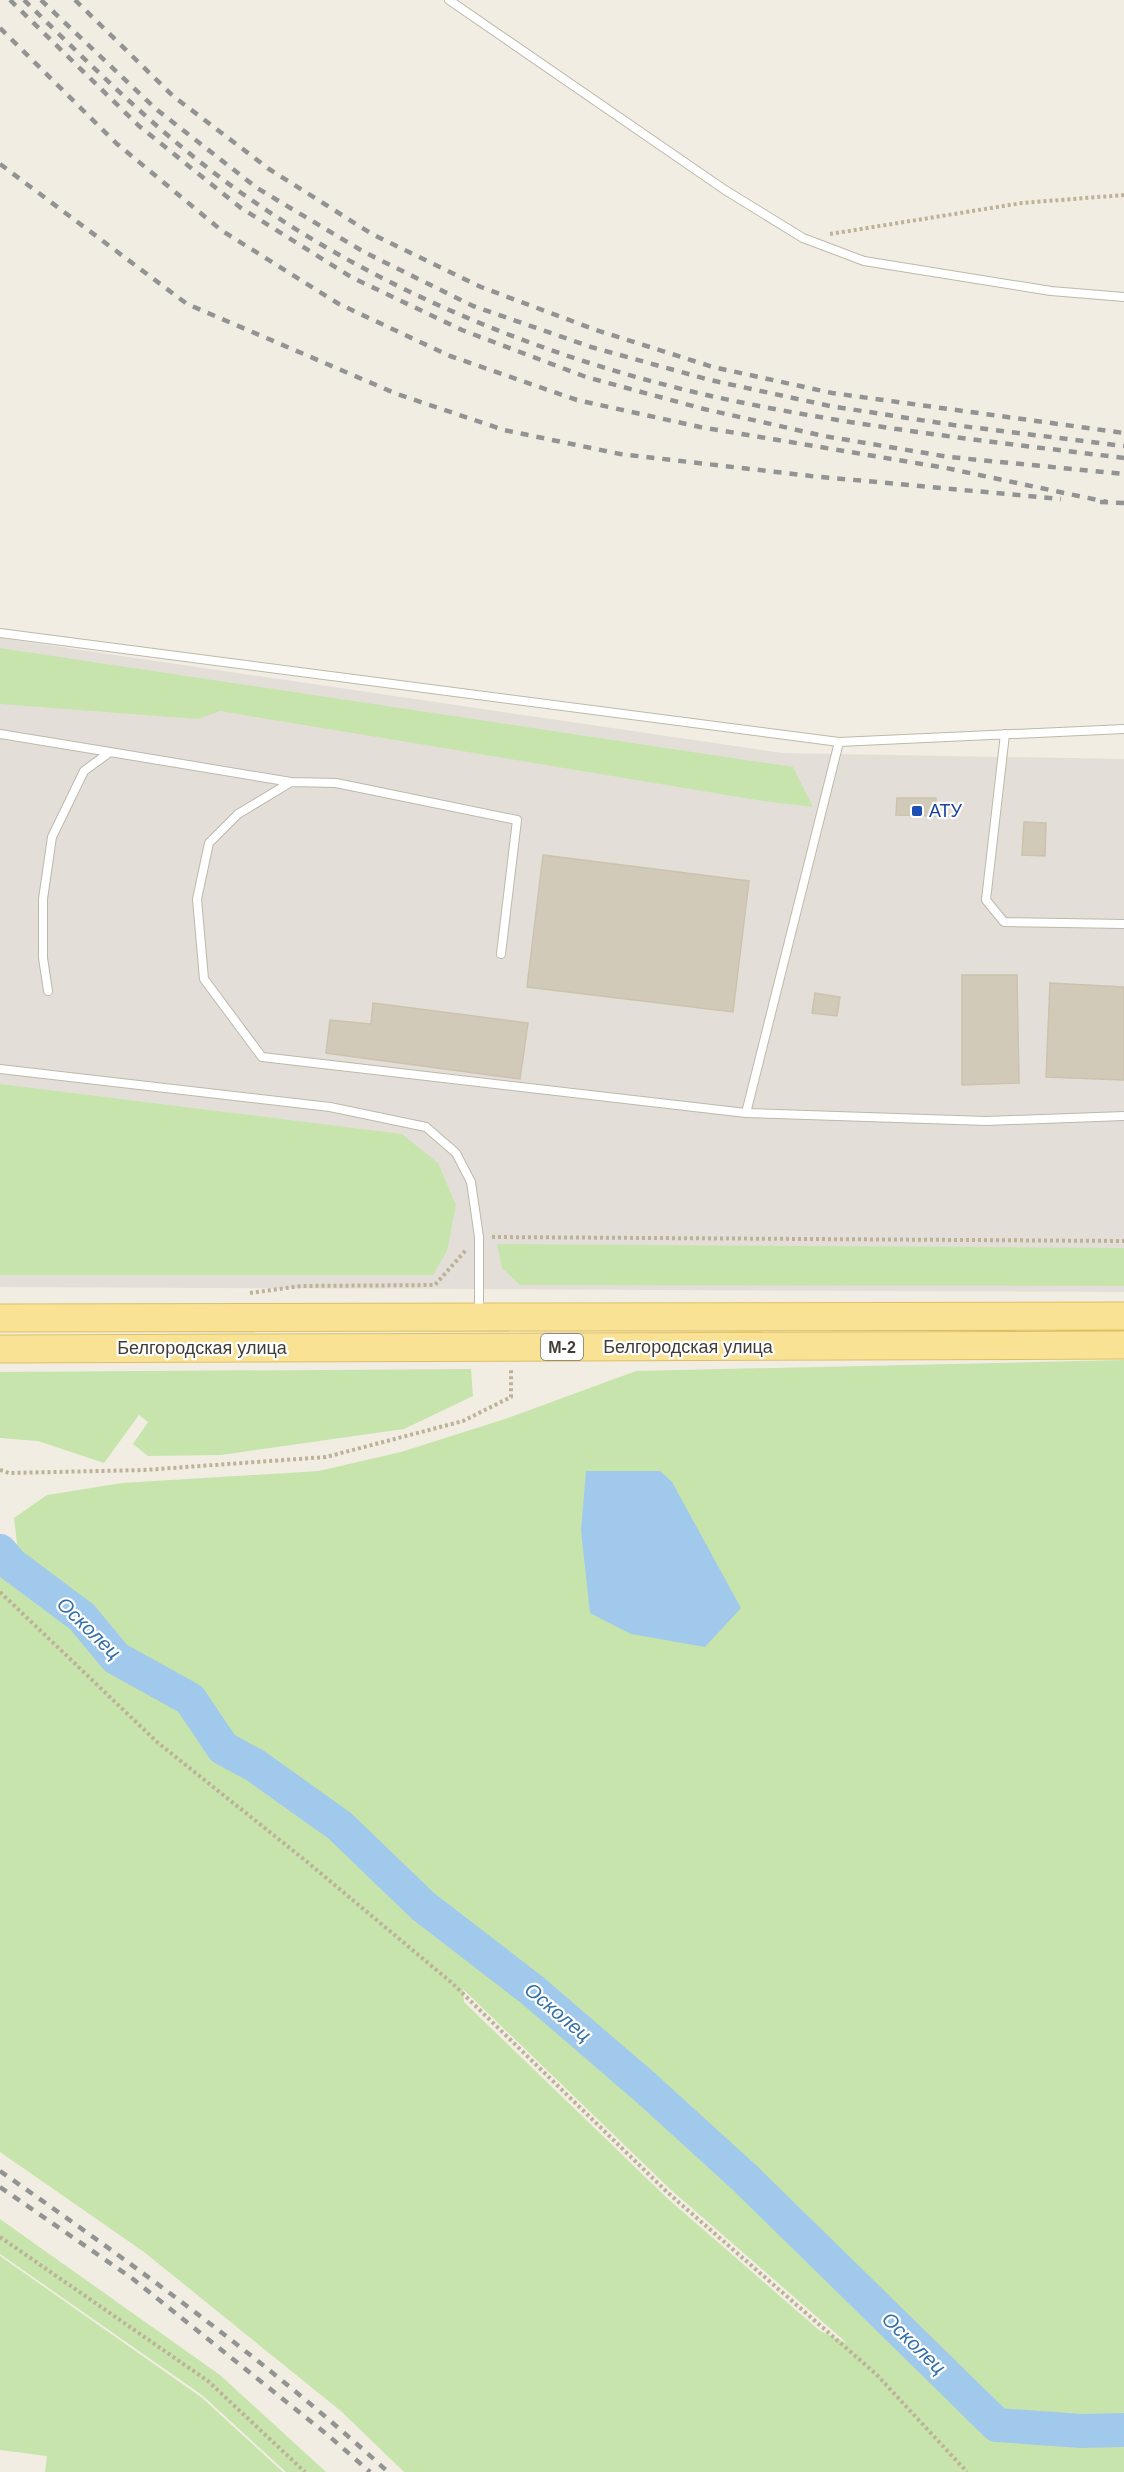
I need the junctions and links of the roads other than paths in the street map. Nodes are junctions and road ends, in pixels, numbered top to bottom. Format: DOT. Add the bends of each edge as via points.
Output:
graph roads {
  1 [pos="449,0"];
  2 [pos="1124,297"];
  3 [pos="0,633"];
  4 [pos="1124,729"];
  5 [pos="0,734"];
  6 [pos="1005,734"];
  7 [pos="839,742"];
  8 [pos="110,753"];
  9 [pos="291,782"];
  10 [pos="1124,924"];
  11 [pos="501,954"];
  12 [pos="48,991"];
  13 [pos="0,1069"];
  14 [pos="746,1113"];
  15 [pos="1124,1116"];
  16 [pos="1124,1316"];
  17 [pos="479,1317"];
  18 [pos="0,1318"];
  19 [pos="1124,1346"];
  20 [pos="479,1347"];
  21 [pos="0,1349"];
  1 -- 2 [label="lane" via="725,190 803,238 864,261 1051,291"];
  3 -- 7 [label="lane"];
  4 -- 6 [label="lane"];
  5 -- 8 [label="lane"];
  6 -- 7 [label="lane"];
  6 -- 10 [label="lane" via="986,900 1004,922"];
  7 -- 14 [label="lane"];
  8 -- 9 [label="lane"];
  8 -- 12 [label="lane" via="84,771 52,837 43,899 43,958"];
  9 -- 11 [label="lane" via="336,783 517,820"];
  9 -- 14 [label="lane" via="238,814 209,843 197,899 204,980 262,1057"];
  13 -- 17 [label="lane" via="330,1107 426,1127 456,1153 471,1182 479,1237"];
  14 -- 15 [label="lane" via="986,1121"];
  16 -- 17 [label="main road, Белгородская улица / М-2"];
  17 -- 18 [label="main road, Белгородская улица / М-2"];
  17 -- 20 [label="main road"];
  19 -- 20 [label="main road, Белгородская улица / М-2"];
  20 -- 21 [label="main road, Белгородская улица / М-2"];
}
